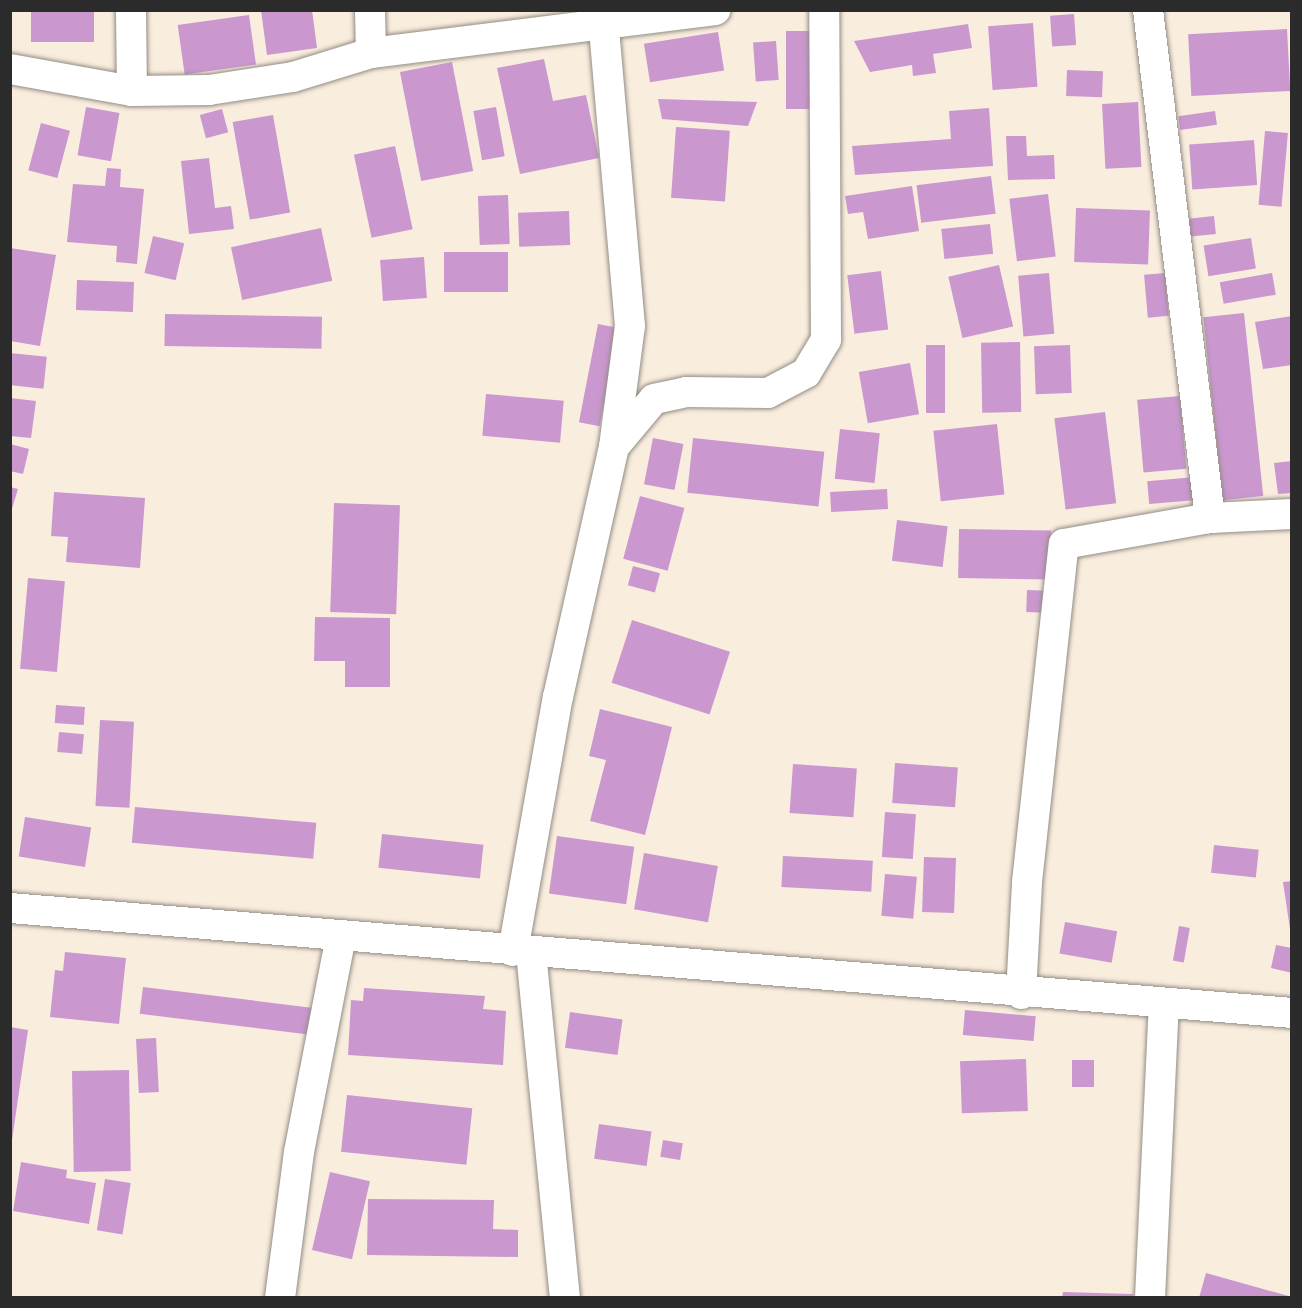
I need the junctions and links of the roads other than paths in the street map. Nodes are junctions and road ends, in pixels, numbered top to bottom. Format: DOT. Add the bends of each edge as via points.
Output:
graph roads {
  1 [pos="131,10"];
  2 [pos="370,10"];
  3 [pos="715,10"];
  4 [pos="824,10"];
  5 [pos="1148,10"];
  6 [pos="604,26"];
  7 [pos="371,53"];
  8 [pos="10,69"];
  9 [pos="132,91"];
  10 [pos="614,447"];
  11 [pos="1292,514"];
  12 [pos="1210,518"];
  13 [pos="10,908"];
  14 [pos="341,936"];
  15 [pos="522,952"];
  16 [pos="1021,994"];
  17 [pos="1164,1004"];
  18 [pos="1292,1013"];
  19 [pos="280,1298"];
  20 [pos="564,1298"];
  21 [pos="1150,1298"];
  1 -- 9 [label="street"];
  2 -- 7 [label="street"];
  3 -- 6 [label="street"];
  4 -- 10 [label="street" via="826,340 806,373 768,393 686,392 654,399"];
  5 -- 12 [label="street"];
  6 -- 7 [label="street"];
  6 -- 10 [label="street" via="630,326"];
  7 -- 9 [label="street" via="293,77 209,90"];
  8 -- 9 [label="street"];
  10 -- 15 [label="street" via="558,697"];
  11 -- 12 [label="street"];
  12 -- 16 [label="street" via="1064,543 1027,882"];
  13 -- 14 [label="street"];
  14 -- 15 [label="street"];
  14 -- 19 [label="street" via="299,1152"];
  15 -- 16 [label="street"];
  15 -- 20 [label="street"];
  16 -- 17 [label="street"];
  17 -- 18 [label="street"];
  17 -- 21 [label="street"];
}
